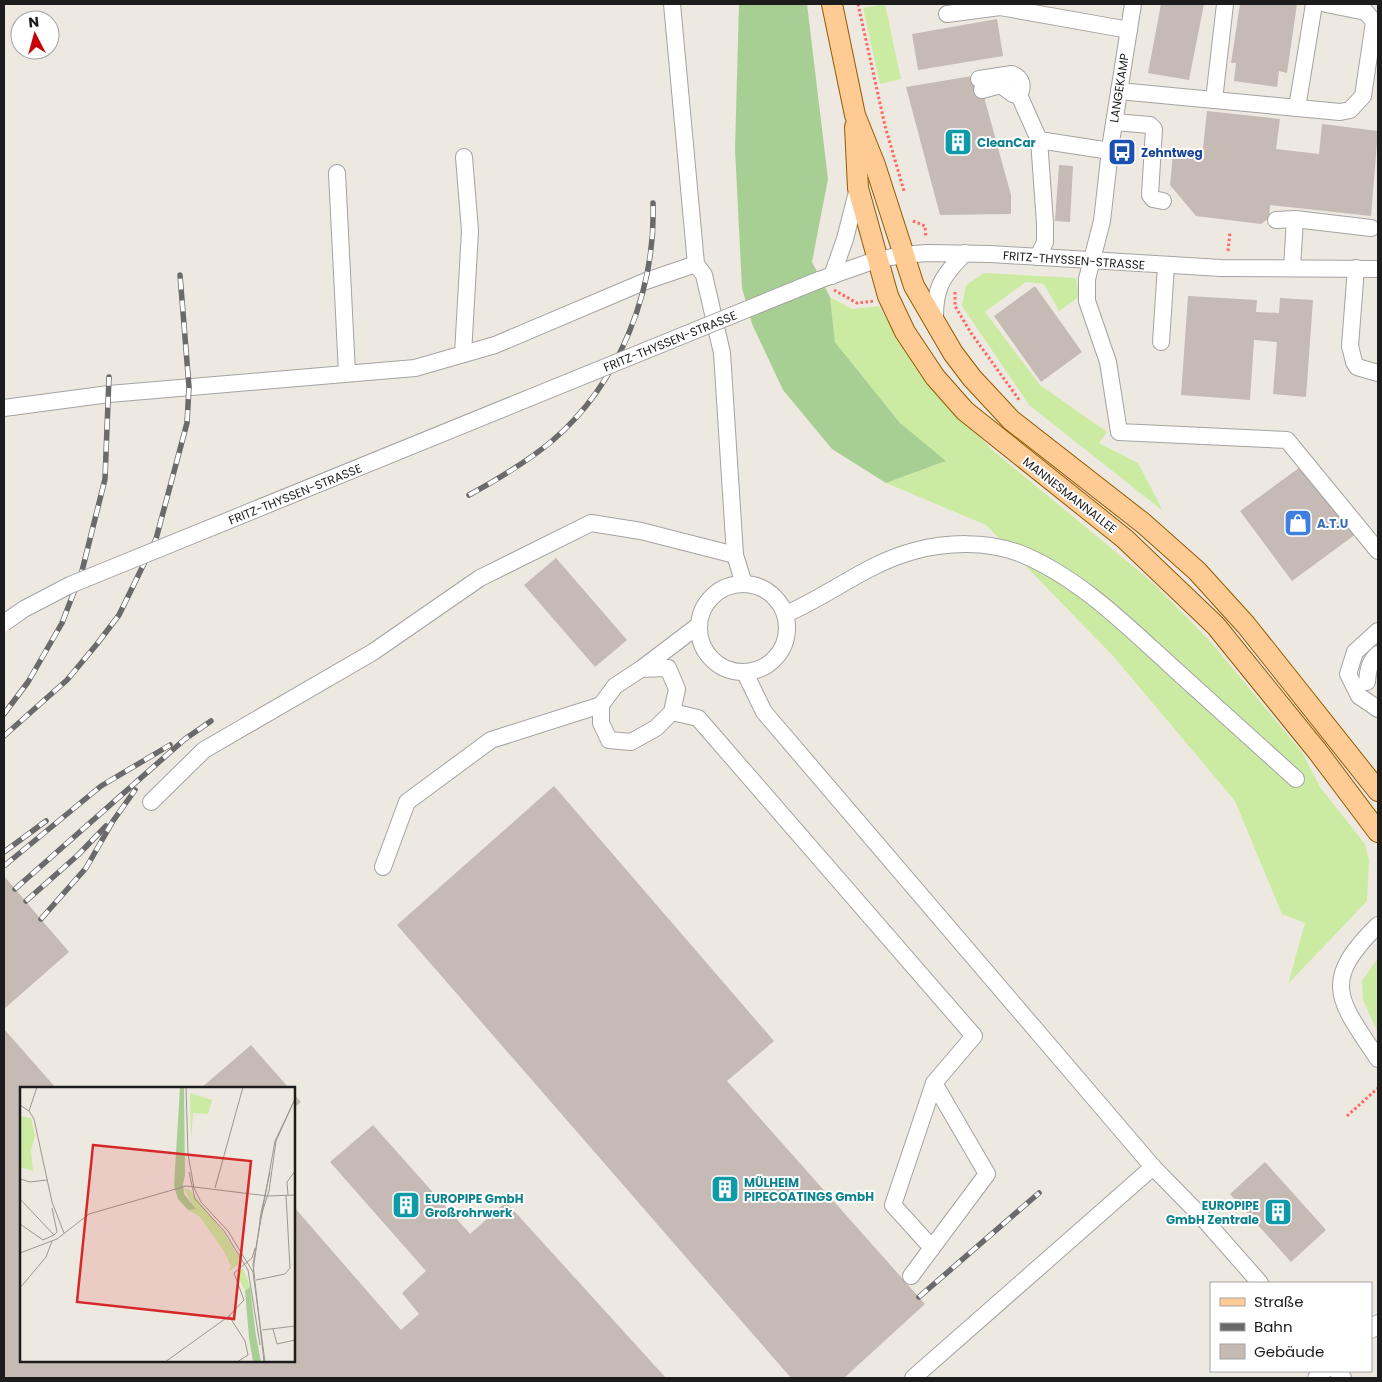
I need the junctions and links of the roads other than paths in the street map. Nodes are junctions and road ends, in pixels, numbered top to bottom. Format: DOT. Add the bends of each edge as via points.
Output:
graph roads {
  1 [pos="672,4"];
  2 [pos="832,4"];
  3 [pos="1133,4"];
  4 [pos="1225,4"];
  5 [pos="1314,4"];
  6 [pos="1326,4"];
  7 [pos="947,14"];
  8 [pos="1129,30"];
  9 [pos="980,84"];
  10 [pos="1119,91"];
  11 [pos="1214,100"];
  12 [pos="1298,108"];
  13 [pos="855,115"];
  14 [pos="1114,122"];
  15 [pos="1039,140"];
  16 [pos="1110,152"];
  17 [pos="464,157"];
  18 [pos="337,173"];
  19 [pos="858,188"];
  20 [pos="1163,201"];
  21 [pos="1295,219"];
  22 [pos="1276,220"];
  23 [pos="1371,228"];
  24 [pos="965,253"];
  25 [pos="903,255"];
  26 [pos="1038,257"];
  27 [pos="876,260"];
  28 [pos="1091,261"];
  29 [pos="696,264"];
  30 [pos="1166,266"];
  31 [pos="1292,268"];
  32 [pos="1356,268"];
  33 [pos="1378,269"];
  34 [pos="826,278"];
  35 [pos="936,326"];
  36 [pos="1161,342"];
  37 [pos="463,354"];
  38 [pos="1378,373"];
  39 [pos="347,374"];
  40 [pos="4,408"];
  41 [pos="1378,551"];
  42 [pos="735,555"];
  43 [pos="744,584"];
  44 [pos="786,614"];
  45 [pos="4,623"];
  46 [pos="698,624"];
  47 [pos="1378,631"];
  48 [pos="1378,654"];
  49 [pos="641,669"];
  50 [pos="745,673"];
  51 [pos="1367,682"];
  52 [pos="601,705"];
  53 [pos="1378,709"];
  54 [pos="672,712"];
  55 [pos="1296,779"];
  56 [pos="1378,791"];
  57 [pos="151,802"];
  58 [pos="1378,832"];
  59 [pos="383,867"];
  60 [pos="1378,925"];
  61 [pos="1378,1059"];
  62 [pos="934,1083"];
  63 [pos="1153,1167"];
  64 [pos="932,1248"];
  65 [pos="911,1276"];
  66 [pos="1259,1282"];
  67 [pos="913,1378"];
  1 -- 29 [label="street"];
  2 -- 13 [label="main road, MANNESMANNALLEE"];
  3 -- 8 [label="street, LANGEKAMP"];
  4 -- 11 [label="street"];
  5 -- 12 [label="street"];
  6 -- 12 [label="street" via="1366,12 1374,22 1363,96 1350,110"];
  7 -- 8 [label="street" via="1000,8"];
  8 -- 10 [label="street, LANGEKAMP"];
  9 -- 15 [label="street" via="1001,85 1019,95"];
  10 -- 11 [label="street"];
  10 -- 14 [label="street, LANGEKAMP"];
  11 -- 12 [label="street"];
  13 -- 19 [label="main road, MANNESMANNALLEE"];
  13 -- 25 [label="main road, MANNESMANNALLEE" via="875,165"];
  14 -- 16 [label="street, LANGEKAMP"];
  14 -- 20 [label="street" via="1150,125 1154,129 1150,196"];
  15 -- 16 [label="street"];
  15 -- 26 [label="street" via="1045,242"];
  16 -- 28 [label="street, LANGEKAMP" via="1102,221"];
  17 -- 37 [label="street" via="470,231"];
  18 -- 39 [label="street"];
  19 -- 27 [label="main road, MANNESMANNALLEE"];
  19 -- 34 [label="street" via="845,239"];
  21 -- 22 [label="street"];
  21 -- 23 [label="street"];
  21 -- 31 [label="street"];
  24 -- 25 [label="street, FRITZ-THYSSEN-STRASSE"];
  24 -- 26 [label="street, FRITZ-THYSSEN-STRASSE"];
  24 -- 35 [label="street" via="940,281 934,307"];
  25 -- 27 [label="street, FRITZ-THYSSEN-STRASSE"];
  25 -- 35 [label="main road, MANNESMANNALLEE" via="917,294"];
  26 -- 28 [label="street, FRITZ-THYSSEN-STRASSE"];
  27 -- 34 [label="street, FRITZ-THYSSEN-STRASSE"];
  27 -- 58 [label="main road, MANNESMANNALLEE" via="895,314 935,377 966,411 1125,539 1216,626"];
  28 -- 30 [label="street, FRITZ-THYSSEN-STRASSE"];
  28 -- 41 [label="street, LANGEKAMP" via="1087,301 1108,362 1119,432 1287,440"];
  29 -- 37 [label="street" via="646,281 495,345"];
  29 -- 42 [label="street" via="704,275 722,353"];
  30 -- 31 [label="street, FRITZ-THYSSEN-STRASSE"];
  30 -- 36 [label="street"];
  31 -- 32 [label="street, FRITZ-THYSSEN-STRASSE"];
  32 -- 33 [label="street, FRITZ-THYSSEN-STRASSE"];
  32 -- 38 [label="street" via="1351,353 1357,367"];
  34 -- 45 [label="street, FRITZ-THYSSEN-STRASSE, bridge" via="70,586"];
  35 -- 56 [label="main road, MANNESMANNALLEE" via="972,378 1011,420 1143,523 1196,571 1246,625"];
  37 -- 39 [label="street" via="415,368"];
  39 -- 40 [label="street" via="109,394"];
  42 -- 43 [label="street"];
  42 -- 57 [label="street" via="641,530 591,523 480,578 373,652 204,750"];
  43 -- 44 [label="street" via="762,588 779,600"];
  43 -- 46 [label="street" via="725,587 712,596 702,609"];
  44 -- 50 [label="street" via="788,631 777,657 766,667"];
  44 -- 55 [label="street" via="814,602 873,567 915,550 955,544 1012,551 1053,570 1114,614"];
  46 -- 49 [label="street"];
  46 -- 50 [label="street" via="702,646 711,659 730,671"];
  47 -- 53 [label="street" via="1355,652 1348,674 1359,696"];
  48 -- 51 [label="street" via="1368,669"];
  49 -- 52 [label="street" via="615,686"];
  49 -- 54 [label="street" via="668,668 677,689"];
  50 -- 63 [label="street" via="764,712"];
  52 -- 54 [label="street" via="601,723 609,740 631,742 656,728"];
  52 -- 59 [label="street" via="491,740 407,802"];
  54 -- 62 [label="street" via="698,718 974,1036"];
  60 -- 61 [label="street" via="1356,946 1344,966 1340,984 1346,1011"];
  62 -- 64 [label="street" via="893,1205"];
  62 -- 64 [label="street" via="987,1174"];
  63 -- 66 [label="street"];
  63 -- 67 [label="street"];
  64 -- 65 [label="street"];
}
